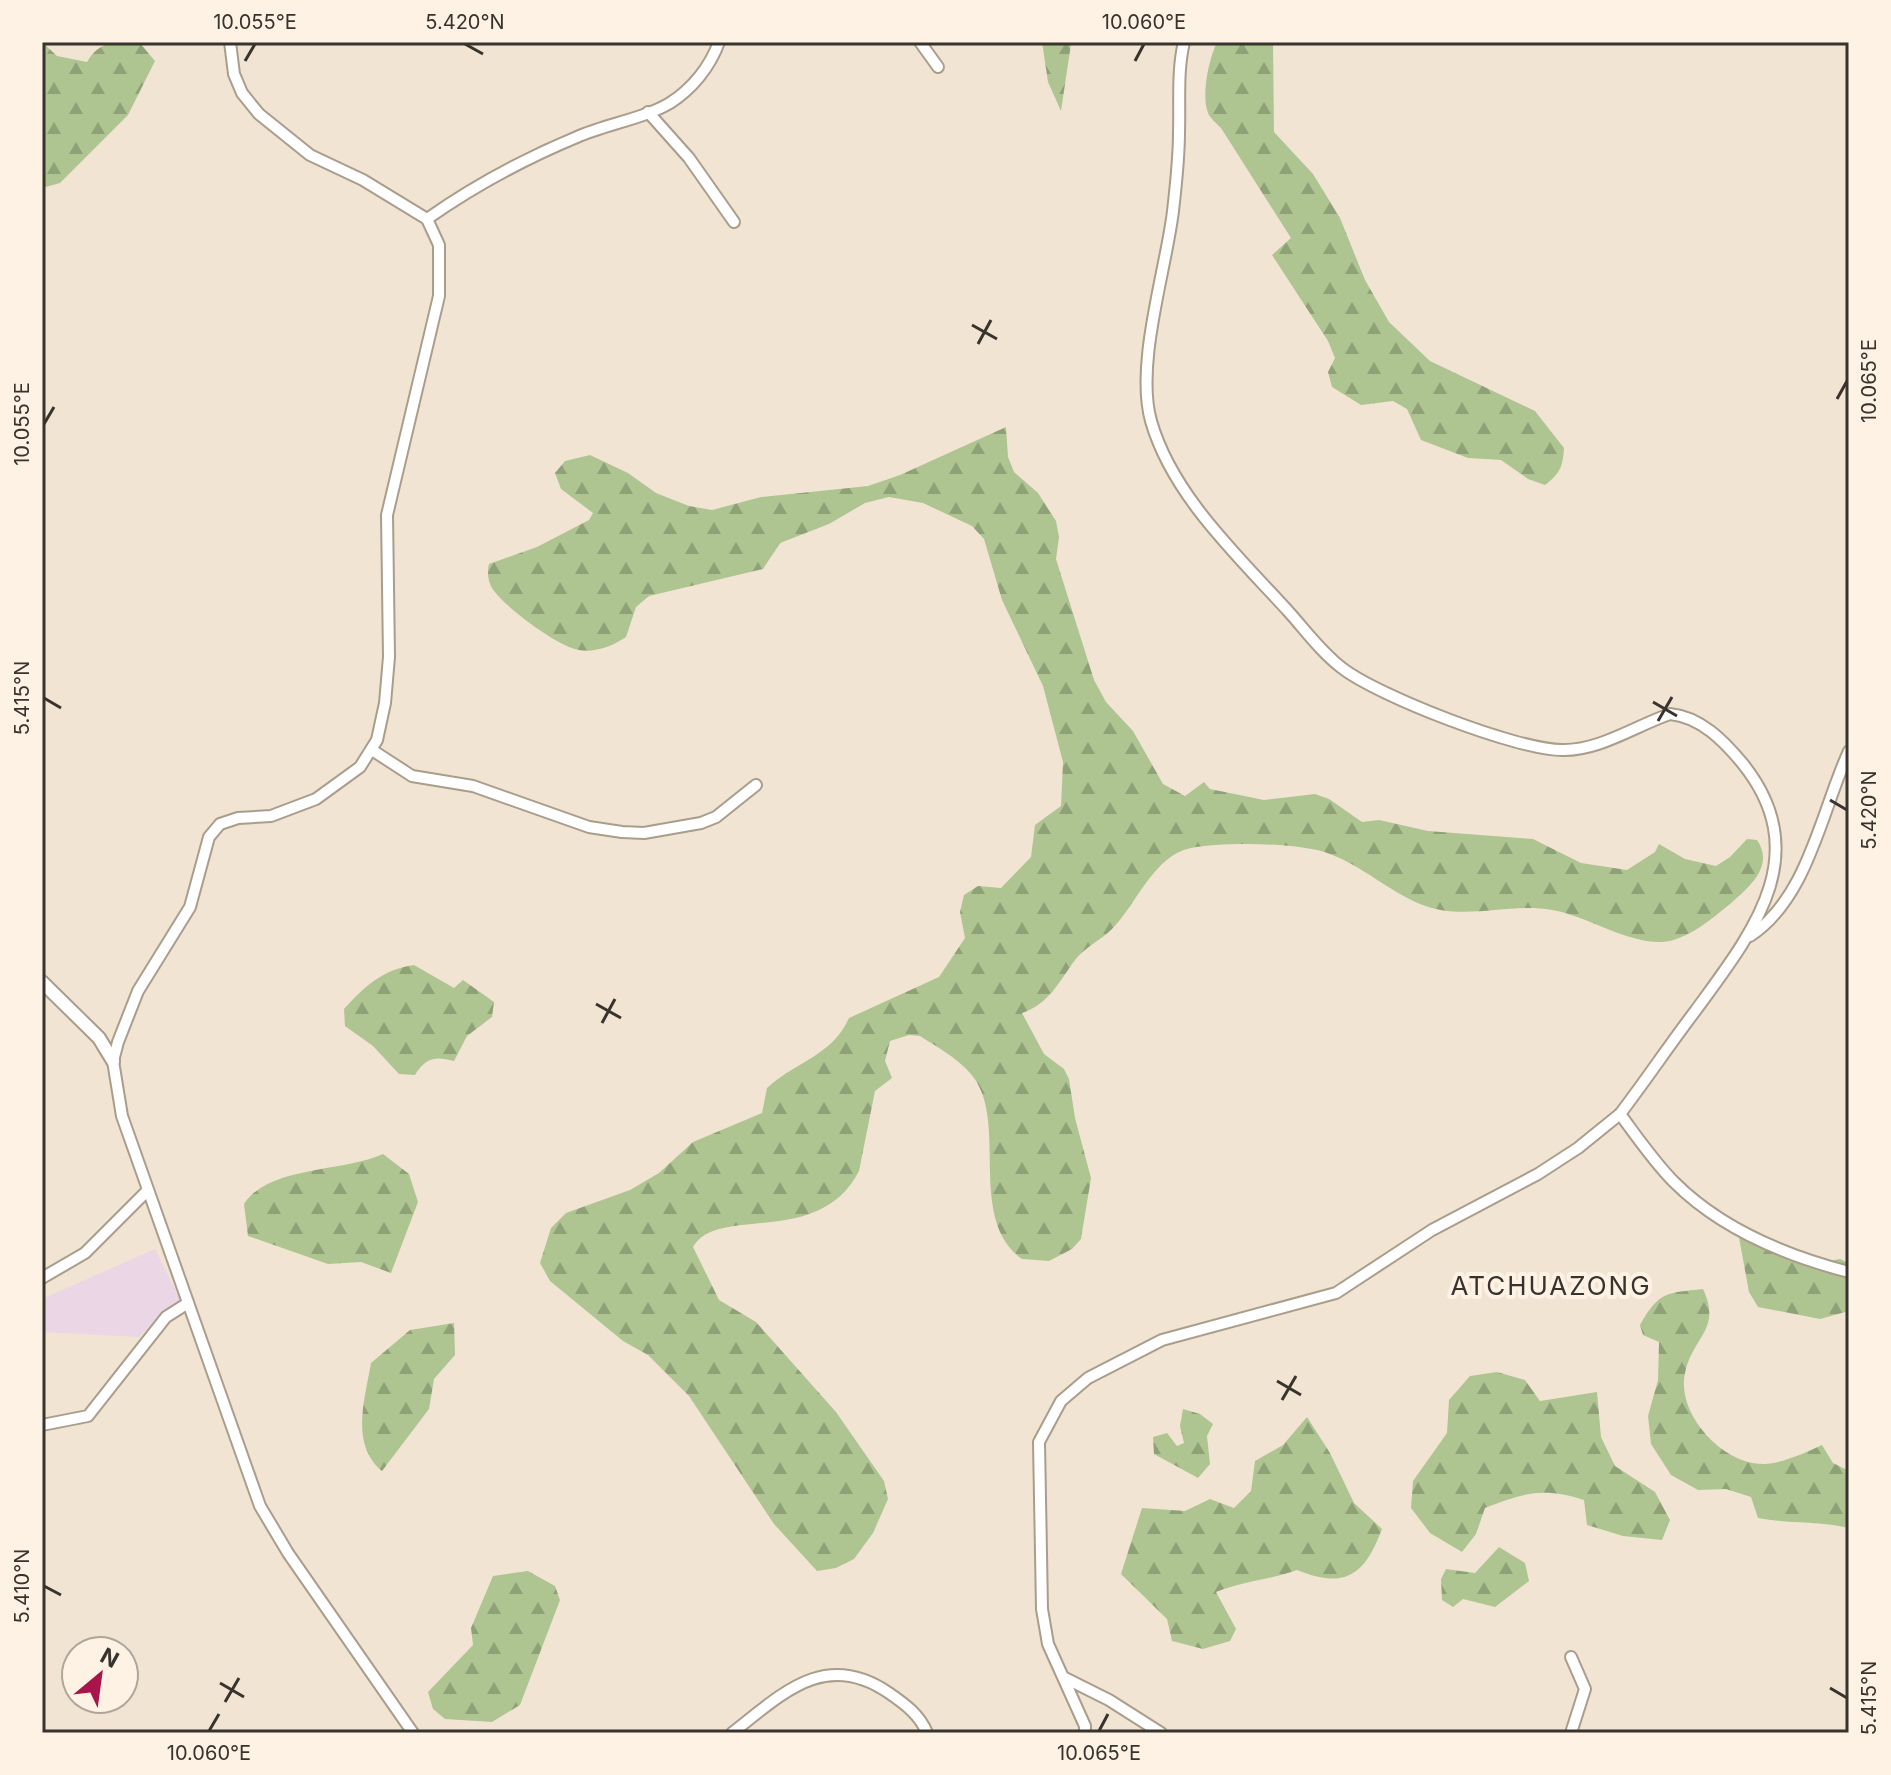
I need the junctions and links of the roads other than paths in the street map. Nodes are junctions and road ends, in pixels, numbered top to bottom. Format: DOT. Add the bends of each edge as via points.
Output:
graph roads {
  1 [pos="230,42"];
  2 [pos="719,42"];
  3 [pos="920,42"];
  4 [pos="1184,42"];
  5 [pos="938,67"];
  6 [pos="648,112"];
  7 [pos="427,219"];
  8 [pos="734,222"];
  9 [pos="372,750"];
  10 [pos="1849,751"];
  11 [pos="756,785"];
  12 [pos="1749,937"];
  13 [pos="42,982"];
  14 [pos="113,1061"];
  15 [pos="1620,1114"];
  16 [pos="147,1191"];
  17 [pos="1849,1272"];
  18 [pos="42,1278"];
  19 [pos="188,1303"];
  20 [pos="42,1425"];
  21 [pos="1571,1657"];
  22 [pos="1065,1678"];
  23 [pos="413,1733"];
  24 [pos="732,1733"];
  25 [pos="927,1733"];
  26 [pos="1085,1733"];
  27 [pos="1161,1733"];
  28 [pos="1571,1733"];
  1 -- 7 [label="street" via="234,74 259,114 310,155"];
  2 -- 6 [label="street" via="685,91"];
  3 -- 5 [label="street"];
  4 -- 12 [label="street" via="1173,212 1156,311 1149,396 1154,429 1173,471 1242,561 1314,641 1342,668 1373,687 1512,742 1538,747 1585,748 1670,714 1685,715 1718,737 1750,772 1774,820 1773,880"];
  6 -- 7 [label="street" via="528,159"];
  6 -- 8 [label="street"];
  7 -- 9 [label="street" via="439,245 439,296 387,515 388,678"];
  9 -- 11 [label="street" via="412,776 473,786 589,827 622,832 701,823"];
  9 -- 14 [label="street" via="351,775 316,799 271,816 220,824 209,837 190,907 138,991"];
  10 -- 12 [label="street" via="1795,887 1770,923"];
  12 -- 15 [label="street"];
  13 -- 14 [label="street" via="99,1038"];
  14 -- 16 [label="street" via="122,1116"];
  15 -- 17 [label="street" via="1673,1181 1702,1207 1806,1261"];
  15 -- 22 [label="street" via="1552,1165 1432,1230 1336,1293 1162,1340 1088,1378 1061,1401 1039,1442 1042,1609 1048,1644"];
  16 -- 18 [label="street" via="85,1253"];
  16 -- 19 [label="street"];
  19 -- 20 [label="street" via="166,1317 88,1416"];
  19 -- 23 [label="street" via="271,1529"];
  21 -- 28 [label="street" via="1585,1689"];
  22 -- 26 [label="street"];
  22 -- 27 [label="street"];
  24 -- 25 [label="street" via="789,1689 817,1676 846,1673 905,1704"];
}
